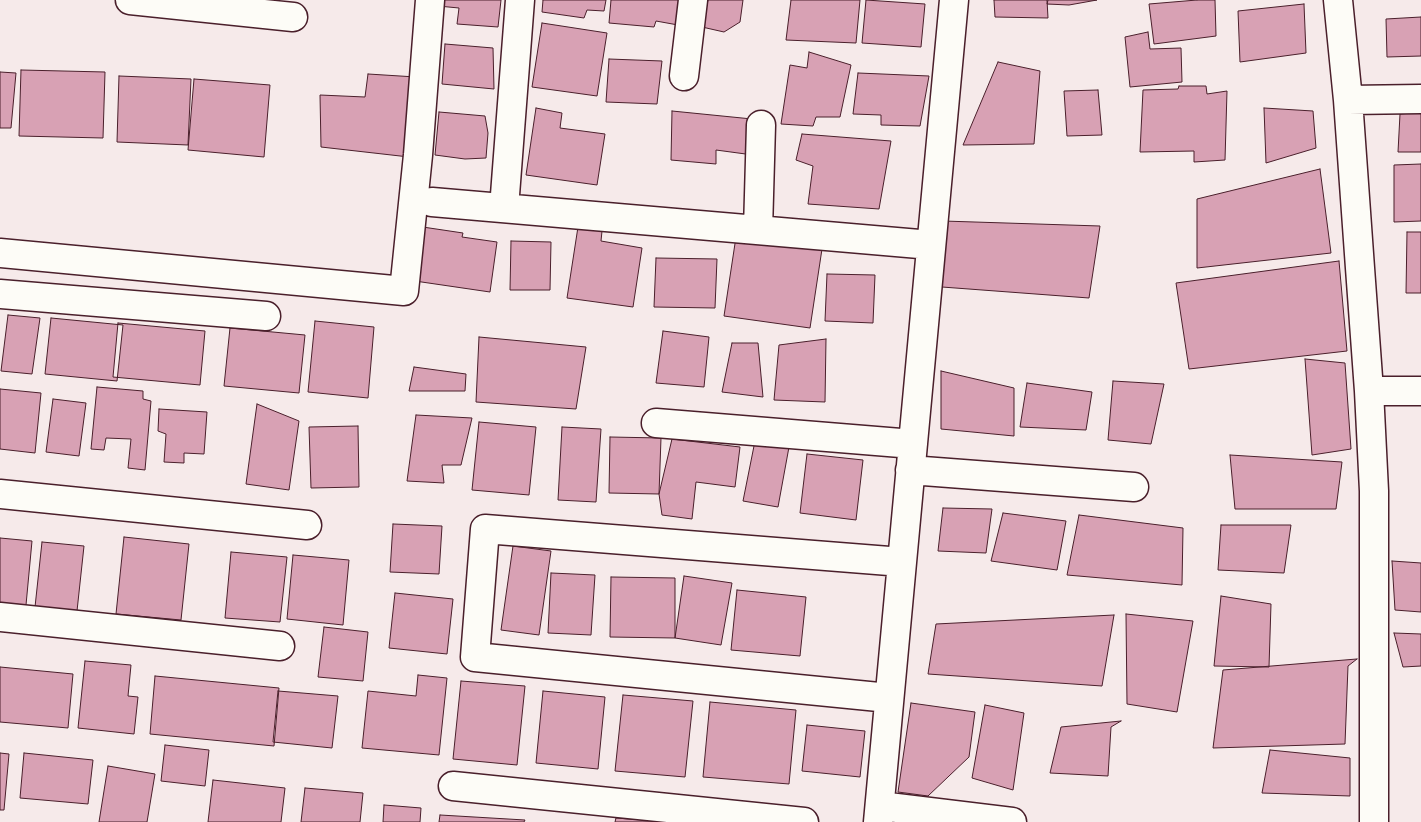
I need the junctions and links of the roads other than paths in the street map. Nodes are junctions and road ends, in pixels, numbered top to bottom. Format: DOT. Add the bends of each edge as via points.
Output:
graph roads {
  1 [pos="130,0"];
  2 [pos="430,0"];
  3 [pos="520,0"];
  4 [pos="693,0"];
  5 [pos="954,0"];
  6 [pos="1338,0"];
  7 [pos="294,17"];
  8 [pos="684,76"];
  9 [pos="1421,99"];
  10 [pos="1348,100"];
  11 [pos="762,125"];
  12 [pos="432,202"];
  13 [pos="504,208"];
  14 [pos="758,230"];
  15 [pos="931,245"];
  16 [pos="0,253"];
  17 [pos="0,294"];
  18 [pos="266,316"];
  19 [pos="1369,391"];
  20 [pos="1421,391"];
  21 [pos="656,423"];
  22 [pos="912,457"];
  23 [pos="1134,487"];
  24 [pos="0,494"];
  25 [pos="307,525"];
  26 [pos="902,562"];
  27 [pos="0,617"];
  28 [pos="280,646"];
  29 [pos="889,698"];
  30 [pos="453,786"];
  31 [pos="879,814"];
  32 [pos="804,822"];
  33 [pos="1012,822"];
  34 [pos="1374,822"];
  1 -- 7 [label="street"];
  2 -- 16 [label="street" via="404,291"];
  3 -- 13 [label="street"];
  4 -- 8 [label="street"];
  5 -- 15 [label="street"];
  6 -- 10 [label="street"];
  9 -- 10 [label="street"];
  10 -- 19 [label="street"];
  11 -- 14 [label="street"];
  12 -- 13 [label="street"];
  13 -- 14 [label="street"];
  14 -- 15 [label="street"];
  15 -- 22 [label="street"];
  17 -- 18 [label="street"];
  19 -- 20 [label="street"];
  19 -- 34 [label="street" via="1374,491"];
  21 -- 22 [label="street"];
  22 -- 23 [label="street"];
  22 -- 26 [label="street"];
  24 -- 25 [label="street"];
  26 -- 29 [label="street"];
  26 -- 29 [label="street" via="485,530 475,657"];
  27 -- 28 [label="street"];
  29 -- 31 [label="street"];
  30 -- 32 [label="street"];
  31 -- 33 [label="street"];
}
